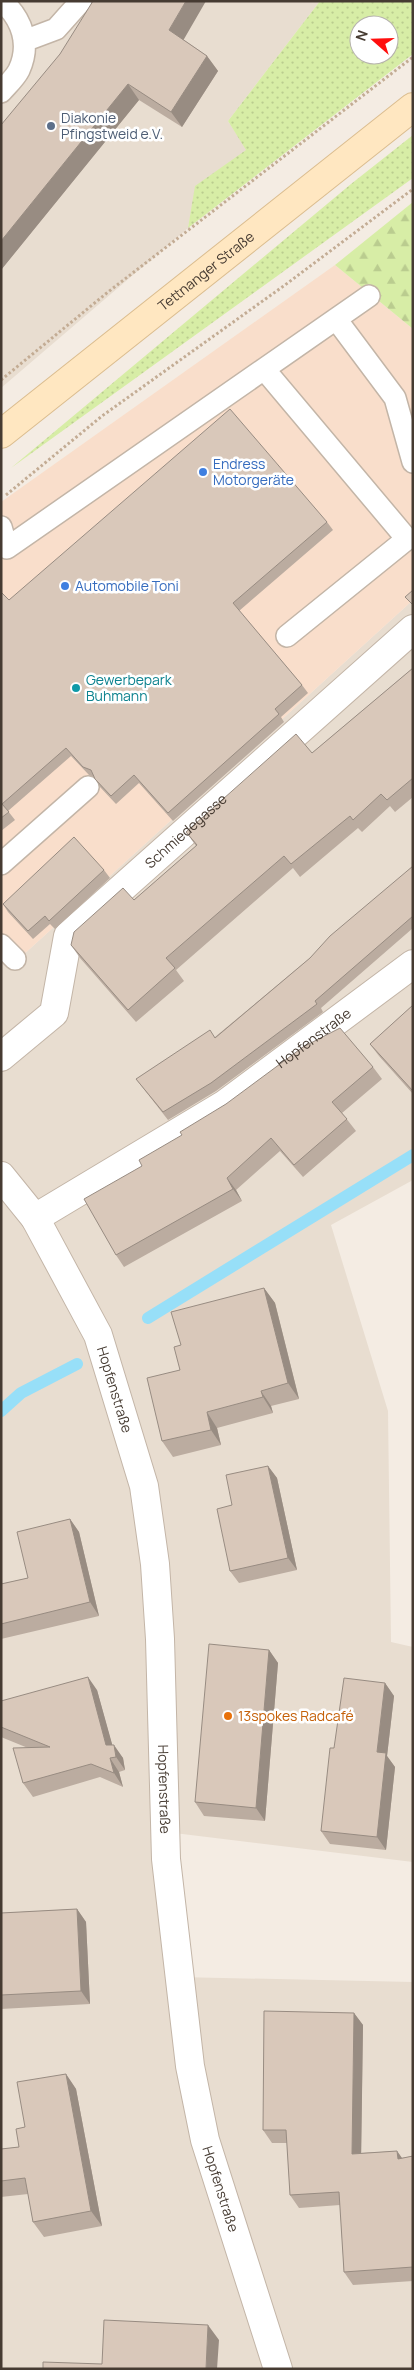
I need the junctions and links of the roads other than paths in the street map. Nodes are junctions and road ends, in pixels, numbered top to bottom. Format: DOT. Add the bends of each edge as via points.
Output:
graph roads {
  1 [pos="2,1"];
  2 [pos="81,1"];
  3 [pos="24,41"];
  4 [pos="1,92"];
  5 [pos="413,107"];
  6 [pos="369,296"];
  7 [pos="336,319"];
  8 [pos="264,369"];
  9 [pos="1,434"];
  10 [pos="413,462"];
  11 [pos="1,527"];
  12 [pos="410,536"];
  13 [pos="413,629"];
  14 [pos="288,636"];
  15 [pos="88,787"];
  16 [pos="1,864"];
  17 [pos="413,964"];
  18 [pos="1,1057"];
  19 [pos="1,1176"];
  20 [pos="35,1218"];
  21 [pos="278,2369"];
  1 -- 3 [label="lane" via="14,12 23,29"];
  2 -- 3 [label="lane" via="56,29"];
  3 -- 4 [label="lane" via="19,70"];
  5 -- 9 [label="main road, Tettnanger Straße"];
  6 -- 7 [label="lane"];
  7 -- 8 [label="lane"];
  7 -- 10 [label="lane" via="395,398"];
  8 -- 11 [label="lane" via="7,548"];
  8 -- 12 [label="lane"];
  12 -- 14 [label="lane"];
  13 -- 18 [label="street, Schmiedegasse" via="68,936 54,1013"];
  15 -- 16 [label="lane"];
  17 -- 20 [label="street, Hopfenstraße" via="225,1104"];
  19 -- 20 [label="street, Hopfenstraße"];
  20 -- 21 [label="street, Hopfenstraße" via="98,1336 144,1486 160,1639 166,1860 190,2066 205,2140"];
}
